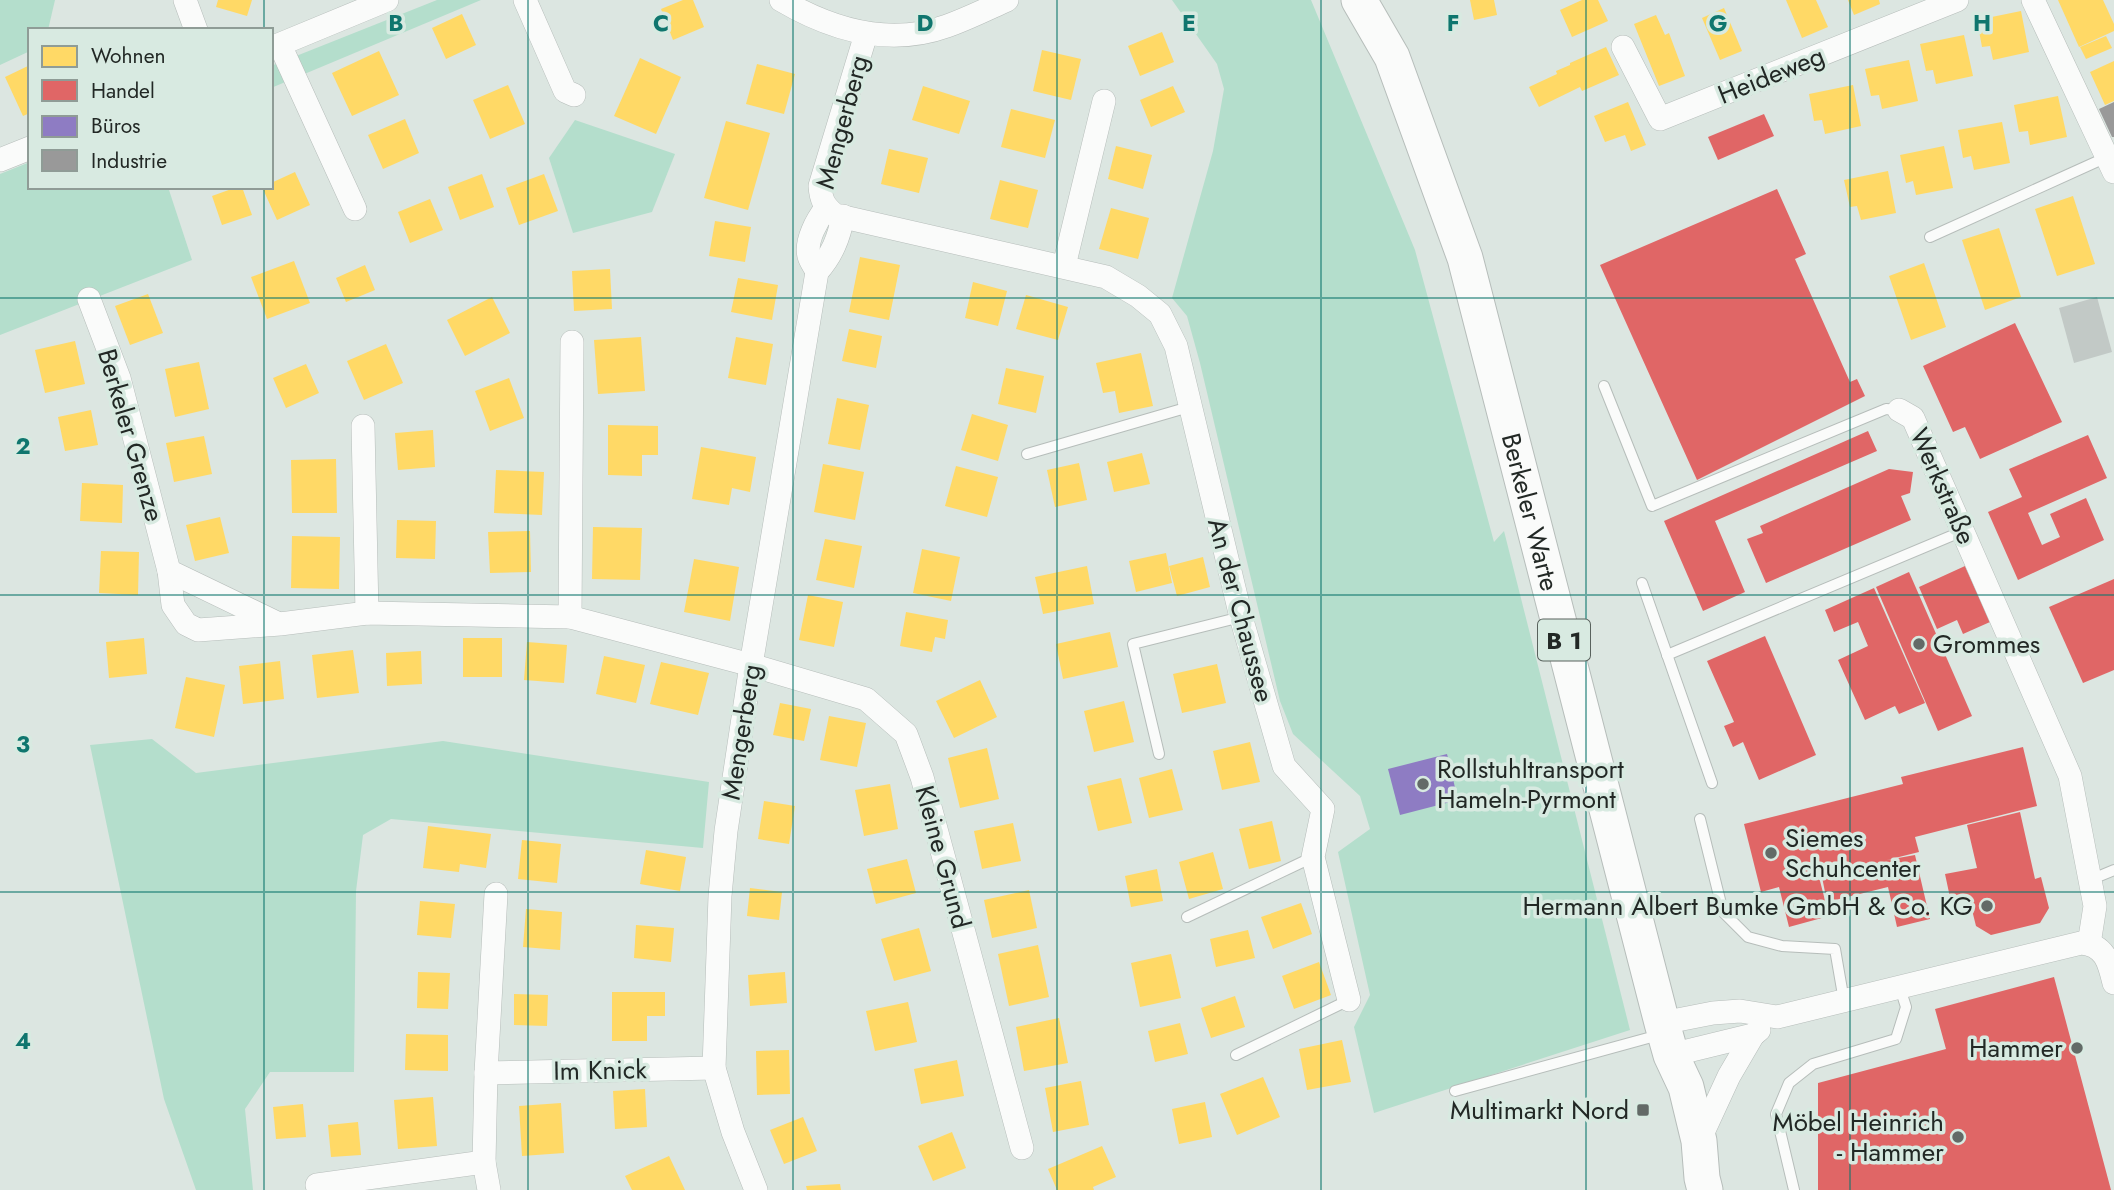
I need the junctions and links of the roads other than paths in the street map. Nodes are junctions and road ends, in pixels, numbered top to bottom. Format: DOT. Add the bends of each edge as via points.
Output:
graph roads {
  1 [pos="186,0"];
  2 [pos="387,0"];
  3 [pos="525,0"];
  4 [pos="781,0"];
  5 [pos="1007,0"];
  6 [pos="1359,0"];
  7 [pos="1384,0"];
  8 [pos="1957,0"];
  9 [pos="2033,0"];
  10 [pos="195,28"];
  11 [pos="866,34"];
  12 [pos="276,47"];
  13 [pos="1623,47"];
  14 [pos="1392,57"];
  15 [pos="574,95"];
  16 [pos="1104,101"];
  17 [pos="28,149"];
  18 [pos="0,160"];
  19 [pos="2111,164"];
  20 [pos="355,209"];
  21 [pos="835,213"];
  22 [pos="1930,237"];
  23 [pos="1063,267"];
  24 [pos="89,299"];
  25 [pos="572,342"];
  26 [pos="1604,386"];
  27 [pos="1189,407"];
  28 [pos="1899,410"];
  29 [pos="363,426"];
  30 [pos="1027,454"];
  31 [pos="1963,531"];
  32 [pos="169,571"];
  33 [pos="1642,583"];
  34 [pos="367,613"];
  35 [pos="570,617"];
  36 [pos="1241,617"];
  37 [pos="280,624"];
  38 [pos="1667,655"];
  39 [pos="751,665"];
  40 [pos="1159,754"];
  41 [pos="1712,783"];
  42 [pos="1700,819"];
  43 [pos="1313,856"];
  44 [pos="2114,870"];
  45 [pos="2090,880"];
  46 [pos="496,894"];
  47 [pos="1187,918"];
  48 [pos="2089,944"];
  49 [pos="2114,982"];
  50 [pos="1900,988"];
  51 [pos="1349,1000"];
  52 [pos="1844,1001"];
  53 [pos="1777,1017"];
  54 [pos="1753,1035"];
  55 [pos="1666,1037"];
  56 [pos="1236,1055"];
  57 [pos="714,1068"];
  58 [pos="486,1073"];
  59 [pos="1455,1091"];
  60 [pos="1699,1141"];
  61 [pos="1022,1148"];
  62 [pos="484,1162"];
  63 [pos="1703,1184"];
  64 [pos="317,1185"];
  65 [pos="489,1190"];
  66 [pos="756,1190"];
  67 [pos="1794,1190"];
  1 -- 10 [label="street"];
  2 -- 12 [label="street"];
  3 -- 15 [label="street" via="565,90"];
  4 -- 11 [label="street" via="831,25"];
  5 -- 11 [label="street" via="945,27 900,36"];
  6 -- 14 [label="main road, Berkeler Warte / B 1"];
  7 -- 14 [label="main road, Berkeler Warte / B 1"];
  8 -- 13 [label="street, Heideweg" via="1660,119"];
  9 -- 19 [label="street"];
  11 -- 21 [label="street, Mengerberg" via="820,186 821,196"];
  12 -- 20 [label="street"];
  14 -- 55 [label="main road, Berkeler Warte / B 1" via="1465,257"];
  16 -- 23 [label="street"];
  17 -- 18 [label="street"];
  19 -- 22 [label="lane"];
  21 -- 23 [label="street, An der Chaussee"];
  21 -- 39 [label="street, Mengerberg" via="816,223 811,239 808,256 817,272"];
  23 -- 27 [label="street, An der Chaussee" via="1106,277 1160,314 1176,346"];
  24 -- 32 [label="street, Berkeler Grenze" via="119,378"];
  25 -- 35 [label="street"];
  26 -- 28 [label="lane, Werkstraße" via="1652,506 1886,409"];
  27 -- 30 [label="lane"];
  27 -- 36 [label="street, An der Chaussee"];
  28 -- 31 [label="street, Werkstraße" via="1913,418"];
  29 -- 34 [label="street"];
  31 -- 38 [label="lane"];
  31 -- 45 [label="street, Werkstraße" via="2070,776"];
  32 -- 37 [label="street"];
  32 -- 37 [label="street, Berkeler Grenze" via="173,605 186,624 198,630"];
  33 -- 38 [label="lane"];
  34 -- 35 [label="street, Berkeler Grenze"];
  34 -- 37 [label="street, Berkeler Grenze"];
  35 -- 39 [label="street, Berkeler Grenze"];
  36 -- 40 [label="lane" via="1133,644"];
  36 -- 43 [label="street, An der Chaussee" via="1284,766 1323,809"];
  38 -- 41 [label="lane"];
  39 -- 57 [label="street, Mengerberg" via="720,896"];
  39 -- 61 [label="street, Kleine Grund" via="866,699 906,734 922,777"];
  42 -- 52 [label="lane" via="1723,912 1748,937 1782,946 1835,948"];
  43 -- 47 [label="lane"];
  43 -- 51 [label="street, An der Chaussee"];
  44 -- 45 [label="lane"];
  45 -- 48 [label="street, Werkstraße" via="2095,906"];
  46 -- 58 [label="street"];
  48 -- 49 [label="street" via="2108,959"];
  48 -- 50 [label="street" via="2069,945"];
  50 -- 52 [label="street"];
  50 -- 67 [label="lane" via="1906,1007 1896,1039 1813,1064 1789,1083 1776,1114"];
  51 -- 56 [label="lane"];
  52 -- 53 [label="street"];
  53 -- 54 [label="street"];
  53 -- 55 [label="street" via="1740,1011 1713,1013"];
  54 -- 55 [label="street"];
  54 -- 60 [label="street" via="1728,1076"];
  55 -- 59 [label="lane"];
  55 -- 60 [label="main road, Berkeler Warte / B 1" via="1686,1087"];
  55 -- 63 [label="main road, Berkeler Warte / B 1" via="1664,1085 1679,1142"];
  57 -- 58 [label="street, Im Knick"];
  57 -- 66 [label="street, Mengerberg"];
  58 -- 62 [label="street"];
  60 -- 63 [label="main road, Berkeler Warte / B 1"];
  62 -- 64 [label="street"];
  62 -- 65 [label="street"];
}
